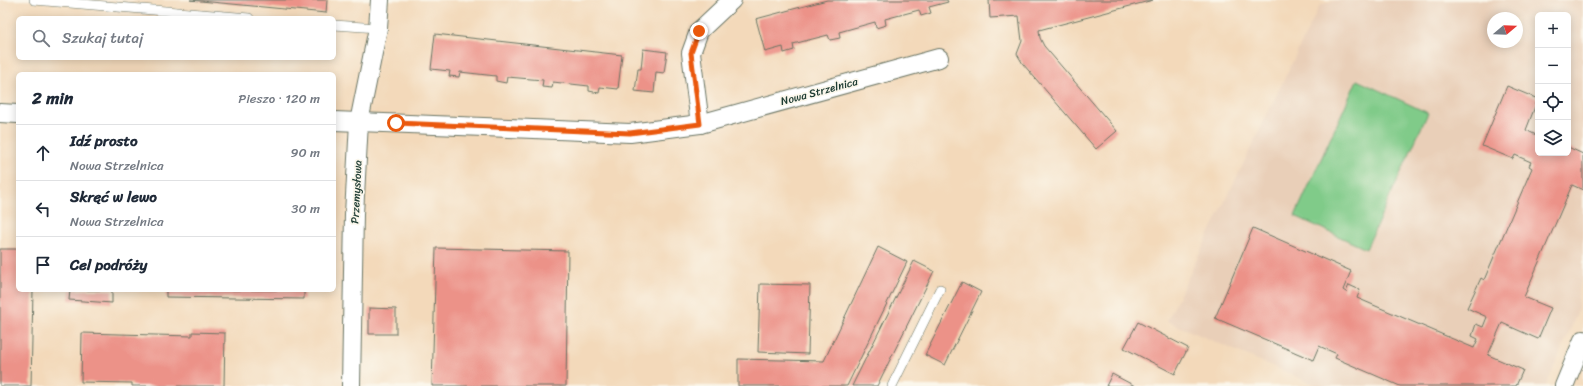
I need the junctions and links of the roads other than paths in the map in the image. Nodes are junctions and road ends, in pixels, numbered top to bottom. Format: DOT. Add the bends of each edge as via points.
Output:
graph roads {
  1 [pos="34,0"];
  2 [pos="380,0"];
  3 [pos="732,0"];
  4 [pos="226,16"];
  5 [pos="336,25"];
  6 [pos="378,28"];
  7 [pos="939,58"];
  8 [pos="0,114"];
  9 [pos="16,114"];
  10 [pos="336,121"];
  11 [pos="359,122"];
  12 [pos="700,124"];
  13 [pos="940,289"];
  14 [pos="1583,340"];
  15 [pos="350,386"];
  16 [pos="892,386"];
  17 [pos="1564,386"];
  1 -- 4 [label="lane"];
  2 -- 6 [label="street, Przemysłowa"];
  3 -- 12 [label="street" via="699,31 691,53"];
  5 -- 6 [label="lane"];
  6 -- 11 [label="street, Przemysłowa"];
  7 -- 12 [label="street, Nowa Strzelnica"];
  8 -- 9 [label="street"];
  10 -- 11 [label="street, Nowa Strzelnica"];
  11 -- 12 [label="street, Nowa Strzelnica" via="630,133"];
  11 -- 15 [label="street, Przemysłowa"];
  13 -- 16 [label="lane"];
  14 -- 17 [label="street"];
}
